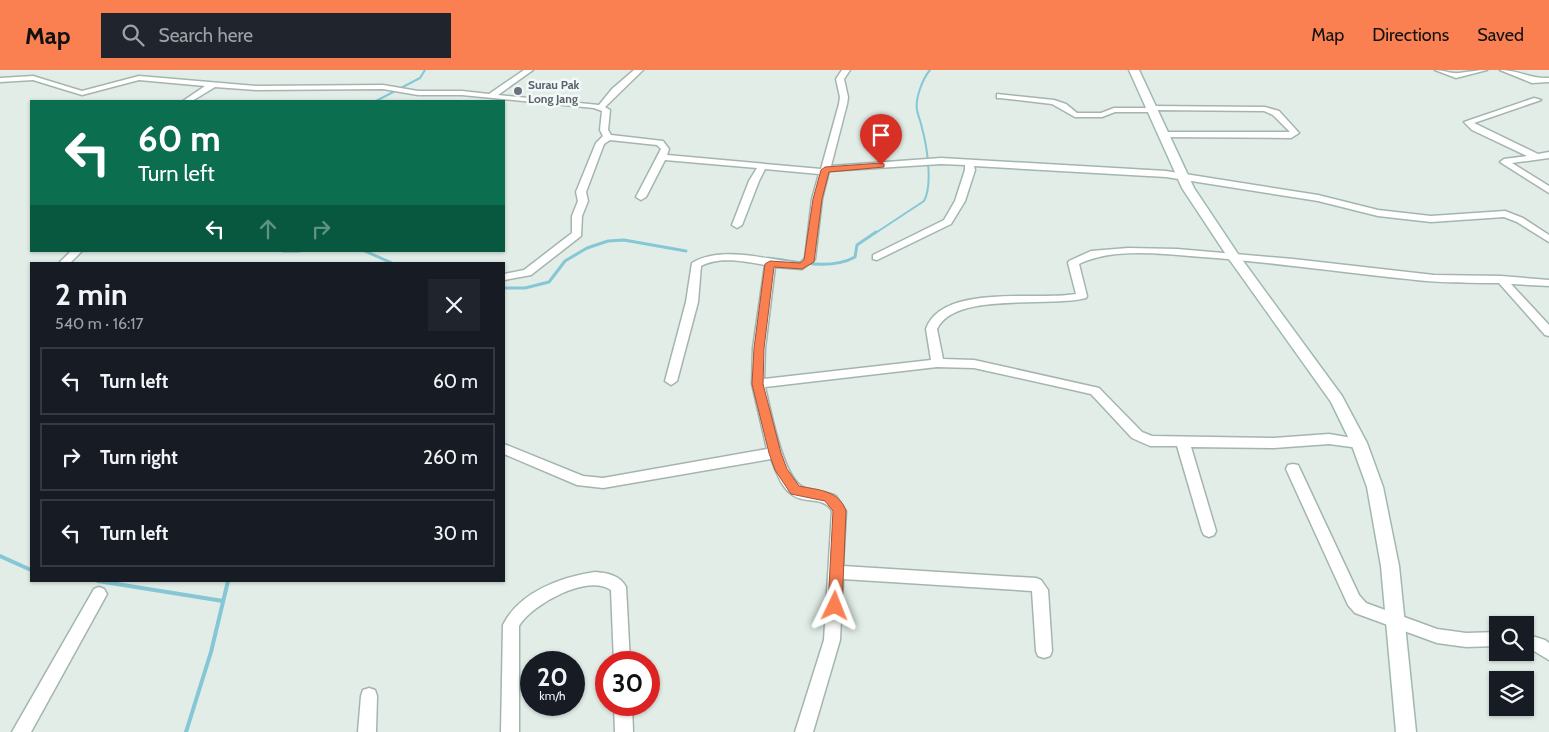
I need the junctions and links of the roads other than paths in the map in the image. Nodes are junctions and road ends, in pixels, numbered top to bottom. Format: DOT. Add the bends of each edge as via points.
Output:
graph roads {
  1 [pos="530,70"];
  2 [pos="639,70"];
  3 [pos="846,70"];
  4 [pos="1134,70"];
  5 [pos="1438,70"];
  6 [pos="1483,70"];
  7 [pos="1504,70"];
  8 [pos="152,74"];
  9 [pos="0,80"];
  10 [pos="1549,80"];
  11 [pos="212,85"];
  12 [pos="418,93"];
  13 [pos="491,96"];
  14 [pos="1000,96"];
  15 [pos="189,100"];
  16 [pos="413,100"];
  17 [pos="1537,100"];
  18 [pos="601,107"];
  19 [pos="1151,109"];
  20 [pos="1162,134"];
  21 [pos="608,137"];
  22 [pos="1549,155"];
  23 [pos="1534,156"];
  24 [pos="662,157"];
  25 [pos="969,162"];
  26 [pos="762,167"];
  27 [pos="825,170"];
  28 [pos="1182,176"];
  29 [pos="1549,190"];
  30 [pos="641,197"];
  31 [pos="737,225"];
  32 [pos="1549,239"];
  33 [pos="77,252"];
  34 [pos="1233,256"];
  35 [pos="877,257"];
  36 [pos="65,262"];
  37 [pos="770,264"];
  38 [pos="505,277"];
  39 [pos="1501,280"];
  40 [pos="1549,283"];
  41 [pos="1549,332"];
  42 [pos="937,363"];
  43 [pos="671,382"];
  44 [pos="758,384"];
  45 [pos="1183,443"];
  46 [pos="1359,443"];
  47 [pos="505,449"];
  48 [pos="775,453"];
  49 [pos="1293,468"];
  50 [pos="1210,531"];
  51 [pos="836,572"];
  52 [pos="99,594"];
  53 [pos="1395,622"];
  54 [pos="1489,639"];
  55 [pos="1534,644"];
  56 [pos="621,651"];
  57 [pos="1044,651"];
  58 [pos="1549,653"];
  59 [pos="369,696"];
  60 [pos="623,716"];
  61 [pos="21,732"];
  62 [pos="367,732"];
  63 [pos="510,732"];
  64 [pos="624,732"];
  65 [pos="804,732"];
  66 [pos="1406,732"];
  1 -- 13 [label="street"];
  2 -- 18 [label="street"];
  3 -- 27 [label="street" via="840,79 843,104"];
  4 -- 19 [label="street"];
  5 -- 6 [label="street" via="1456,76"];
  7 -- 10 [label="street" via="1535,81"];
  8 -- 9 [label="street" via="82,93 33,78"];
  8 -- 11 [label="street"];
  11 -- 12 [label="street" via="394,88"];
  11 -- 15 [label="street"];
  12 -- 13 [label="street"];
  12 -- 16 [label="street"];
  13 -- 18 [label="street"];
  14 -- 19 [label="street" via="1054,102 1075,116"];
  17 -- 23 [label="street" via="1468,122"];
  18 -- 21 [label="street" via="607,114 604,130"];
  19 -- 20 [label="street"];
  19 -- 20 [label="street" via="1265,109 1276,113 1295,133 1258,136"];
  20 -- 28 [label="street"];
  21 -- 24 [label="street" via="660,143 665,149"];
  21 -- 38 [label="street" via="600,143 581,192 583,202 577,216 577,234 527,273"];
  22 -- 23 [label="street"];
  23 -- 29 [label="street" via="1504,162"];
  24 -- 26 [label="street"];
  24 -- 30 [label="street"];
  25 -- 27 [label="street" via="920,162"];
  25 -- 28 [label="street"];
  25 -- 35 [label="street" via="970,170 960,200 948,222"];
  26 -- 27 [label="street"];
  26 -- 31 [label="street"];
  27 -- 37 [label="street" via="808,262 802,266"];
  28 -- 32 [label="street" via="1318,198 1378,213 1432,219 1505,214"];
  28 -- 34 [label="street"];
  33 -- 36 [label="street"];
  34 -- 39 [label="street" via="1419,278"];
  34 -- 42 [label="street" via="1129,251 1079,257 1073,263 1082,296 984,302 957,306 943,312 930,331 937,350"];
  34 -- 46 [label="street" via="1338,400"];
  37 -- 43 [label="street" via="716,257 696,265 692,302"];
  37 -- 44 [label="street" via="759,348"];
  39 -- 40 [label="street"];
  39 -- 41 [label="street"];
  42 -- 44 [label="street"];
  42 -- 45 [label="street" via="974,364 1095,391 1142,439"];
  44 -- 48 [label="street"];
  45 -- 46 [label="street" via="1274,444 1329,439"];
  45 -- 50 [label="street"];
  46 -- 53 [label="street" via="1382,517"];
  47 -- 48 [label="street" via="582,481 602,484"];
  48 -- 51 [label="street" via="786,480 795,490 828,497 837,504 840,511"];
  49 -- 53 [label="street" via="1353,600 1366,611"];
  51 -- 57 [label="street" via="1036,585 1040,590"];
  51 -- 65 [label="street" via="832,640"];
  52 -- 61 [label="street"];
  53 -- 54 [label="street" via="1453,639"];
  53 -- 66 [label="street"];
  55 -- 58 [label="street"];
  56 -- 63 [label="street" via="618,587 611,579 580,580 537,600 516,614 511,625"];
  59 -- 62 [label="street"];
  60 -- 64 [label="street"];
}
